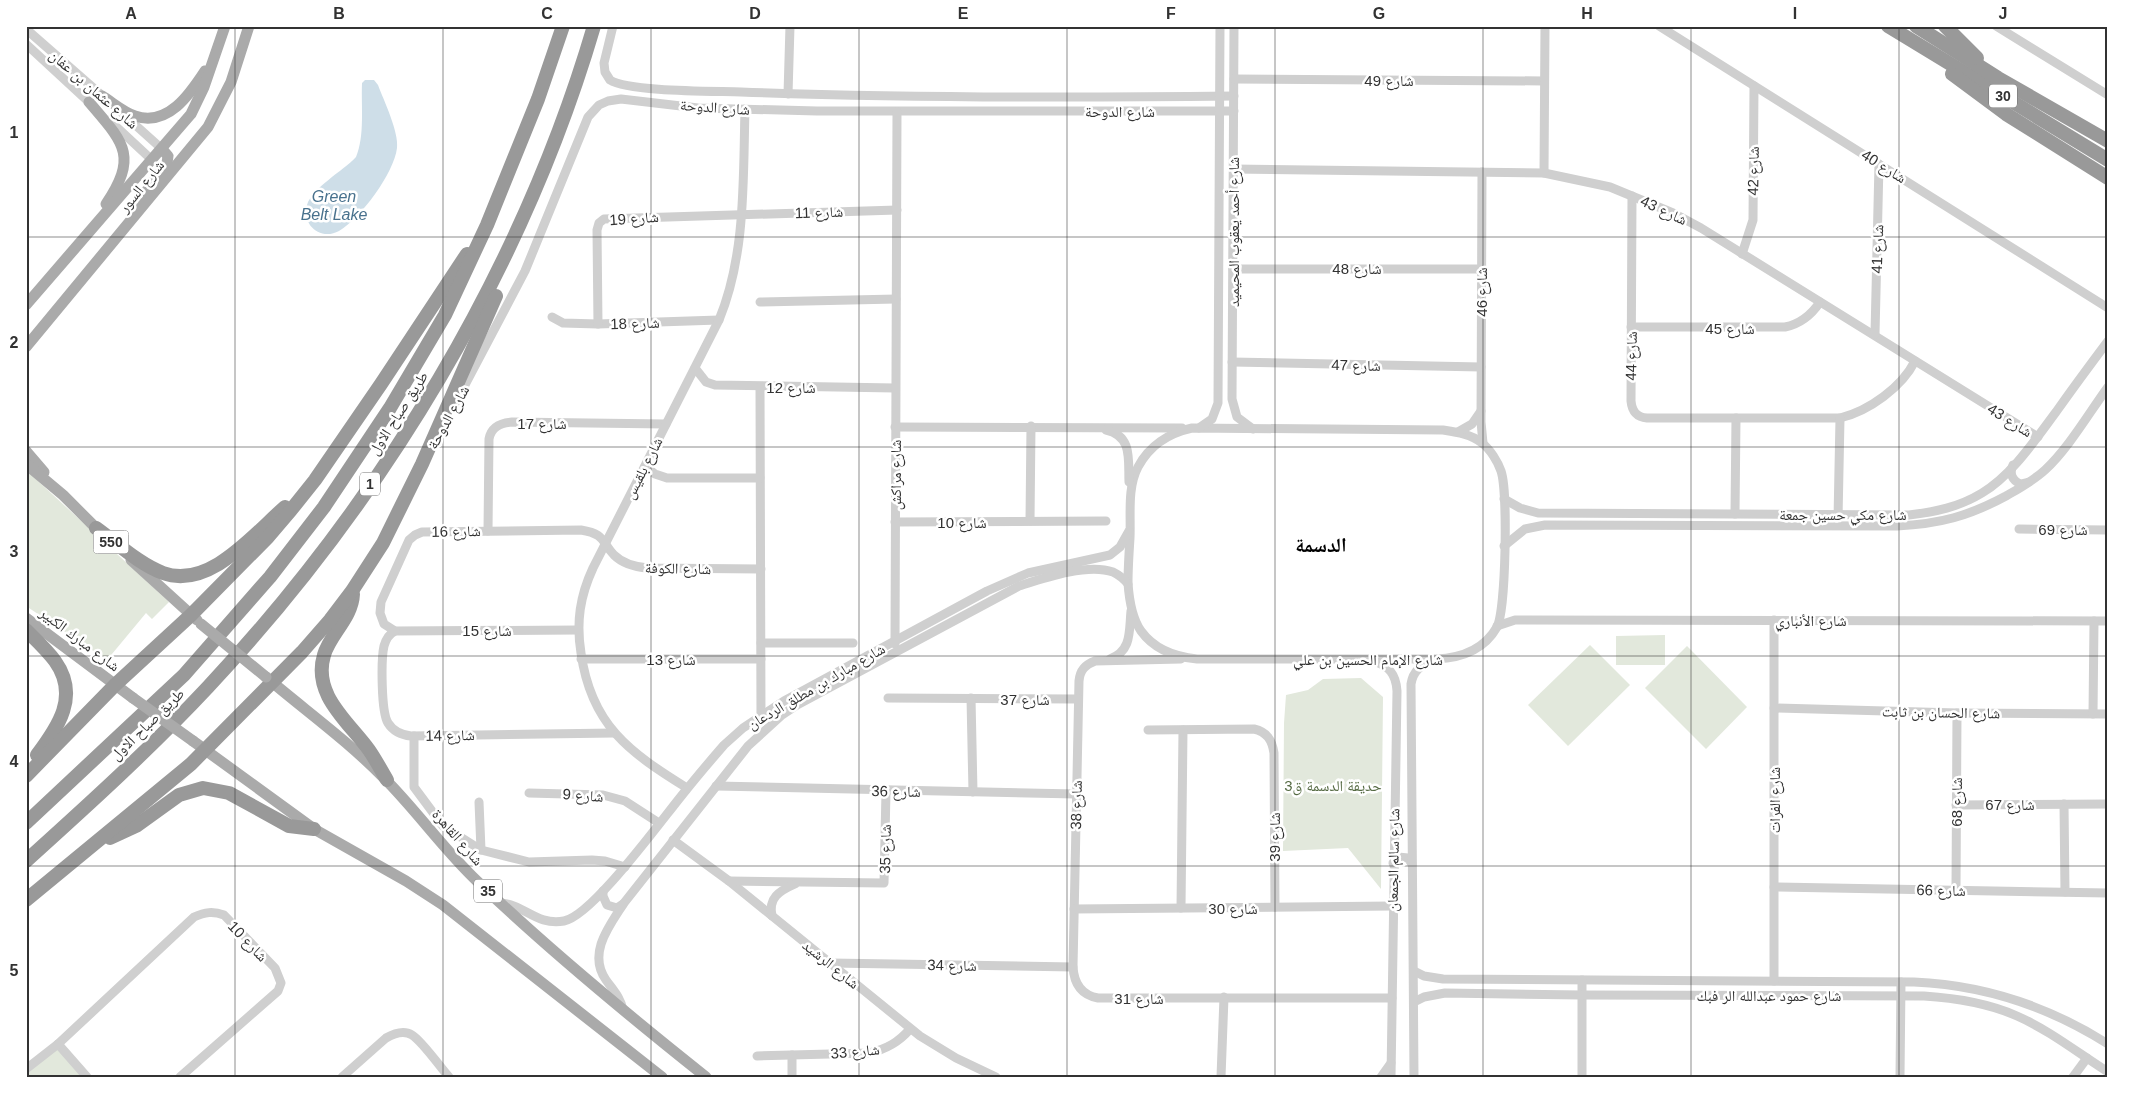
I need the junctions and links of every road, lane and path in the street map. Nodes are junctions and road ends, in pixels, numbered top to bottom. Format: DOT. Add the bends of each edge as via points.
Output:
graph roads {
  1 [pos="225,26"];
  2 [pos="249,26"];
  3 [pos="563,26"];
  4 [pos="594,26"];
  5 [pos="613,26"];
  6 [pos="790,26"];
  7 [pos="1220,26"];
  8 [pos="1234,26"];
  9 [pos="1545,26"];
  10 [pos="1658,26"];
  11 [pos="1916,26"];
  12 [pos="1945,26"];
  13 [pos="1996,26"];
  14 [pos="26,29"];
  15 [pos="1893,29"];
  16 [pos="2008,29"];
  17 [pos="26,44"];
  18 [pos="217,52"];
  19 [pos="1998,78"];
  20 [pos="1234,80"];
  21 [pos="1544,81"];
  22 [pos="1754,86"];
  23 [pos="688,90"];
  24 [pos="788,94"];
  25 [pos="817,95"];
  26 [pos="2108,95"];
  27 [pos="102,96"];
  28 [pos="1219,96"];
  29 [pos="1234,96"];
  30 [pos="89,102"];
  31 [pos="682,106"];
  32 [pos="745,109"];
  33 [pos="817,111"];
  34 [pos="1219,111"];
  35 [pos="1234,111"];
  36 [pos="897,112"];
  37 [pos="2108,141"];
  38 [pos="162,149"];
  39 [pos="184,157"];
  40 [pos="152,160"];
  41 [pos="2108,160"];
  42 [pos="1880,164"];
  43 [pos="165,167"];
  44 [pos="1233,169"];
  45 [pos="1482,172"];
  46 [pos="1544,173"];
  47 [pos="2108,178"];
  48 [pos="1632,196"];
  49 [pos="897,210"];
  50 [pos="741,215"];
  51 [pos="488,225"];
  52 [pos="121,234"];
  53 [pos="516,234"];
  54 [pos="81,241"];
  55 [pos="1742,254"];
  56 [pos="1233,269"];
  57 [pos="1482,269"];
  58 [pos="896,299"];
  59 [pos="760,302"];
  60 [pos="1820,302"];
  61 [pos="26,305"];
  62 [pos="2108,308"];
  63 [pos="552,317"];
  64 [pos="719,320"];
  65 [pos="598,324"];
  66 [pos="1631,327"];
  67 [pos="42,328"];
  68 [pos="1875,334"];
  69 [pos="2108,341"];
  70 [pos="26,347"];
  71 [pos="26,354"];
  72 [pos="1916,361"];
  73 [pos="1232,362"];
  74 [pos="1481,367"];
  75 [pos="695,368"];
  76 [pos="760,387"];
  77 [pos="895,388"];
  78 [pos="2108,388"];
  79 [pos="1481,411"];
  80 [pos="1736,418"];
  81 [pos="1840,418"];
  82 [pos="666,424"];
  83 [pos="1031,426"];
  84 [pos="1091,426"];
  85 [pos="895,427"];
  86 [pos="1195,428"];
  87 [pos="1253,429"];
  88 [pos="1458,432"];
  89 [pos="2038,437"];
  90 [pos="1483,443"];
  91 [pos="26,451"];
  92 [pos="26,464"];
  93 [pos="422,464"];
  94 [pos="2014,465"];
  95 [pos="644,466"];
  96 [pos="26,471"];
  97 [pos="760,478"];
  98 [pos="44,480"];
  99 [pos="315,480"];
  100 [pos="2030,482"];
  101 [pos="62,495"];
  102 [pos="1130,496"];
  103 [pos="1504,499"];
  104 [pos="1735,514"];
  105 [pos="1838,514"];
  106 [pos="1030,521"];
  107 [pos="1106,521"];
  108 [pos="894,522"];
  109 [pos="1838,526"];
  110 [pos="96,528"];
  111 [pos="1130,529"];
  112 [pos="2019,529"];
  113 [pos="2108,530"];
  114 [pos="488,531"];
  115 [pos="606,542"];
  116 [pos="1504,546"];
  117 [pos="761,569"];
  118 [pos="1128,584"];
  119 [pos="352,591"];
  120 [pos="1132,605"];
  121 [pos="1502,607"];
  122 [pos="26,618"];
  123 [pos="196,619"];
  124 [pos="1515,620"];
  125 [pos="1774,620"];
  126 [pos="2094,621"];
  127 [pos="2108,621"];
  128 [pos="1497,626"];
  129 [pos="26,630"];
  130 [pos="578,630"];
  131 [pos="396,631"];
  132 [pos="761,643"];
  133 [pos="853,643"];
  134 [pos="895,646"];
  135 [pos="582,659"];
  136 [pos="761,659"];
  137 [pos="1197,659"];
  138 [pos="1368,659"];
  139 [pos="1436,659"];
  140 [pos="1105,661"];
  141 [pos="268,680"];
  142 [pos="115,685"];
  143 [pos="888,698"];
  144 [pos="971,698"];
  145 [pos="1078,699"];
  146 [pos="1774,708"];
  147 [pos="1956,713"];
  148 [pos="2093,714"];
  149 [pos="2108,714"];
  150 [pos="761,717"];
  151 [pos="1148,730"];
  152 [pos="1183,730"];
  153 [pos="614,733"];
  154 [pos="736,735"];
  155 [pos="414,736"];
  156 [pos="748,746"];
  157 [pos="205,750"];
  158 [pos="26,769"];
  159 [pos="26,776"];
  160 [pos="387,780"];
  161 [pos="716,786"];
  162 [pos="687,788"];
  163 [pos="886,791"];
  164 [pos="973,792"];
  165 [pos="529,793"];
  166 [pos="1076,794"];
  167 [pos="479,802"];
  168 [pos="2064,804"];
  169 [pos="2108,804"];
  170 [pos="1956,805"];
  171 [pos="26,823"];
  172 [pos="660,823"];
  173 [pos="314,829"];
  174 [pos="673,840"];
  175 [pos="99,842"];
  176 [pos="481,850"];
  177 [pos="29,860"];
  178 [pos="1393,863"];
  179 [pos="1412,864"];
  180 [pos="625,867"];
  181 [pos="729,881"];
  182 [pos="800,883"];
  183 [pos="1774,887"];
  184 [pos="1956,890"];
  185 [pos="603,891"];
  186 [pos="2065,892"];
  187 [pos="2108,893"];
  188 [pos="26,900"];
  189 [pos="500,903"];
  190 [pos="624,903"];
  191 [pos="1392,906"];
  192 [pos="1275,907"];
  193 [pos="1181,908"];
  194 [pos="1074,909"];
  195 [pos="772,916"];
  196 [pos="831,963"];
  197 [pos="1074,966"];
  198 [pos="1414,971"];
  199 [pos="1582,980"];
  200 [pos="1774,981"];
  201 [pos="1901,982"];
  202 [pos="1582,996"];
  203 [pos="1901,996"];
  204 [pos="1224,997"];
  205 [pos="1392,998"];
  206 [pos="1414,1002"];
  207 [pos="623,1010"];
  208 [pos="2047,1011"];
  209 [pos="2037,1026"];
  210 [pos="910,1029"];
  211 [pos="58,1044"];
  212 [pos="2108,1044"];
  213 [pos="792,1055"];
  214 [pos="757,1056"];
  215 [pos="2087,1058"];
  216 [pos="1392,1063"];
  217 [pos="26,1070"];
  218 [pos="2108,1072"];
  219 [pos="86,1077"];
  220 [pos="180,1077"];
  221 [pos="342,1077"];
  222 [pos="449,1077"];
  223 [pos="662,1077"];
  224 [pos="706,1077"];
  225 [pos="792,1077"];
  226 [pos="996,1077"];
  227 [pos="1221,1077"];
  228 [pos="1381,1077"];
  229 [pos="1391,1077"];
  230 [pos="1414,1077"];
  231 [pos="1582,1077"];
  232 [pos="1900,1077"];
  233 [pos="2073,1077"];
  1 -- 18 [label="main road, شارع السور"];
  2 -- 39 [label="main road, شارع السور" via="231,82 217,112"];
  3 -- 51 [label="highway, طريق صباح الاول / 1"];
  4 -- 53 [label="highway, طريق صباح الاول / 1" via="580,72"];
  5 -- 23 [label="street, شارع الدوحة" via="604,63 610,80 622,85"];
  6 -- 24 [label="street"];
  7 -- 28 [label="street, شارع أحمد يعقوب المحيميد"];
  8 -- 20 [label="street, شارع أحمد يعقوب المحيميد"];
  9 -- 21 [label="street"];
  10 -- 22 [label="street, شارع 40"];
  11 -- 19 [label="highway, 30"];
  12 -- 19 [label="highway"];
  13 -- 16 [label="street"];
  14 -- 27 [label="street, شارع عثمان بن عفان"];
  15 -- 41 [label="highway, 30"];
  15 -- 47 [label="highway" via="1999,109"];
  16 -- 26 [label="street"];
  17 -- 30 [label="street, شارع عثمان بن عفان"];
  18 -- 27 [label="main road" via="184,100 160,115 150,118 136,116"];
  18 -- 38 [label="main road, شارع السور" via="191,114"];
  19 -- 37 [label="highway, 30"];
  20 -- 21 [label="street, شارع 49"];
  20 -- 29 [label="street, شارع أحمد يعقوب المحيميد"];
  21 -- 46 [label="street"];
  22 -- 42 [label="street, شارع 40"];
  22 -- 55 [label="street, شارع 42" via="1753,220"];
  23 -- 24 [label="street, شارع الدوحة"];
  23 -- 31 [label="street" via="678,98"];
  24 -- 25 [label="street, شارع الدوحة"];
  25 -- 28 [label="street, شارع الدوحة"];
  25 -- 33 [label="street" via="822,103"];
  27 -- 38 [label="street, شارع عثمان بن عفان"];
  28 -- 29 [label="street, شارع الدوحة"];
  28 -- 34 [label="street, شارع أحمد يعقوب المحيميد"];
  29 -- 35 [label="street, شارع أحمد يعقوب المحيميد"];
  30 -- 40 [label="street, شارع عثمان بن عفان"];
  30 -- 54 [label="main road" via="115,134 124,162 118,185"];
  31 -- 32 [label="street, شارع الدوحة"];
  31 -- 93 [label="street, شارع الدوحة" via="621,98 604,103 591,112 512,298"];
  32 -- 33 [label="street, شارع الدوحة"];
  32 -- 50 [label="street, شارع بلقيس"];
  33 -- 36 [label="street, شارع الدوحة"];
  34 -- 35 [label="street, شارع الدوحة"];
  34 -- 36 [label="street, شارع الدوحة"];
  34 -- 86 [label="street, شارع أحمد يعقوب المحيميد" via="1218,403 1212,419"];
  35 -- 44 [label="street, شارع أحمد يعقوب المحيميد"];
  36 -- 49 [label="street, شارع مراكش"];
  38 -- 40 [label="main road, شارع السور"];
  38 -- 43 [label="main road" via="168,158"];
  39 -- 43 [label="main road" via="175,165"];
  39 -- 52 [label="main road, شارع السور"];
  40 -- 43 [label="main road"];
  40 -- 54 [label="main road, شارع السور"];
  42 -- 62 [label="street, شارع 40"];
  42 -- 68 [label="street, شارع 41"];
  43 -- 52 [label="main road" via="136,205"];
  44 -- 45 [label="street, شارع 43"];
  44 -- 56 [label="street, شارع أحمد يعقوب المحيميد"];
  45 -- 46 [label="street, شارع 43"];
  45 -- 57 [label="street, شارع 46"];
  46 -- 48 [label="street, شارع 43" via="1610,187"];
  48 -- 55 [label="street, شارع 43" via="1673,213"];
  48 -- 66 [label="street, شارع 44"];
  49 -- 50 [label="street, شارع 11"];
  49 -- 58 [label="street, شارع مراكش"];
  50 -- 64 [label="street, شارع بلقيس" via="733,278"];
  50 -- 65 [label="street, شارع 19" via="604,219 597,230"];
  51 -- 99 [label="highway"];
  51 -- 171 [label="highway, طريق صباح الاول / 1" via="445,315 390,408 324,507 270,577 184,675"];
  52 -- 67 [label="main road, شارع السور"];
  53 -- 93 [label="highway" via="505,275"];
  53 -- 177 [label="highway, طريق صباح الاول / 1" via="438,381 392,453 310,568 208,687"];
  54 -- 61 [label="main road, شارع السور"];
  55 -- 60 [label="street, شارع 43"];
  56 -- 57 [label="street, شارع 48"];
  56 -- 73 [label="street, شارع أحمد يعقوب المحيميد"];
  57 -- 74 [label="street, شارع 46"];
  58 -- 59 [label="street"];
  58 -- 77 [label="street, شارع مراكش"];
  60 -- 66 [label="street, شارع 45" via="1804,319 1785,327"];
  60 -- 68 [label="street, شارع 43"];
  63 -- 65 [label="street, شارع 18" via="563,323"];
  64 -- 65 [label="street, شارع 18"];
  64 -- 75 [label="street, شارع بلقيس"];
  66 -- 80 [label="street, شارع 44" via="1631,401 1635,414 1646,418"];
  67 -- 70 [label="main road, شارع السور"];
  67 -- 71 [label="main road"];
  68 -- 72 [label="street, شارع 43"];
  69 -- 89 [label="street, شارع مكي حسين جمعة"];
  72 -- 81 [label="street, شارع 44" via="1905,377 1888,392 1857,412"];
  72 -- 89 [label="street, شارع 43"];
  73 -- 74 [label="street, شارع 47"];
  73 -- 87 [label="street, شارع أحمد يعقوب المحيميد" via="1234,410 1239,420"];
  74 -- 79 [label="street, شارع 46"];
  75 -- 76 [label="street, شارع 12" via="704,380 713,385"];
  75 -- 82 [label="street, شارع بلقيس"];
  76 -- 77 [label="street, شارع 12"];
  76 -- 97 [label="street"];
  77 -- 85 [label="street, شارع مراكش"];
  78 -- 100 [label="street, شارع مكي حسين جمعة" via="2052,463"];
  79 -- 88 [label="street" via="1472,424"];
  79 -- 90 [label="street, شارع 46"];
  80 -- 81 [label="street, شارع 44"];
  80 -- 104 [label="street"];
  81 -- 105 [label="street"];
  82 -- 95 [label="street, شارع بلقيس"];
  82 -- 114 [label="street, شارع 17" via="512,422 498,425 489,439"];
  83 -- 84 [label="street"];
  83 -- 85 [label="street"];
  83 -- 106 [label="street"];
  84 -- 86 [label="street"];
  84 -- 102 [label="street" via="1114,432 1125,442"];
  85 -- 108 [label="street, شارع مراكش"];
  86 -- 87 [label="street, شارع الإمام الحسين بن علي"];
  86 -- 102 [label="street, شارع الإمام الحسين بن علي" via="1172,434 1150,450 1136,472"];
  87 -- 88 [label="street, شارع الإمام الحسين بن علي"];
  88 -- 90 [label="street, شارع الإمام الحسين بن علي"];
  89 -- 94 [label="street, شارع مكي حسين جمعة"];
  90 -- 103 [label="street, شارع الإمام الحسين بن علي" via="1501,472"];
  91 -- 101 [label="main road"];
  92 -- 98 [label="main road, 550"];
  93 -- 119 [label="highway" via="383,543"];
  94 -- 100 [label="street" via="2013,479 2021,484"];
  94 -- 105 [label="street, شارع مكي حسين جمعة" via="1984,492 1943,510 1909,515"];
  95 -- 97 [label="street" via="667,478"];
  95 -- 115 [label="street, شارع بلقيس"];
  96 -- 98 [label="main road"];
  97 -- 117 [label="street"];
  98 -- 101 [label="main road, 550"];
  99 -- 110 [label="highway" via="220,564 192,575 174,575 155,569"];
  99 -- 123 [label="highway"];
  100 -- 109 [label="street, شارع مكي حسين جمعة" via="1977,511 1948,520 1914,525"];
  101 -- 110 [label="main road, 550"];
  102 -- 111 [label="street, شارع الإمام الحسين بن علي"];
  103 -- 104 [label="street, شارع مكي حسين جمعة" via="1538,513"];
  103 -- 116 [label="street, شارع الإمام الحسين بن علي"];
  104 -- 105 [label="street, شارع مكي حسين جمعة"];
  105 -- 109 [label="street"];
  106 -- 107 [label="street, شارع 10"];
  106 -- 108 [label="street, شارع 10"];
  108 -- 134 [label="street, شارع مراكش"];
  109 -- 116 [label="street, شارع مكي حسين جمعة" via="1545,525 1525,529"];
  110 -- 123 [label="main road, 550"];
  111 -- 118 [label="street, شارع الإمام الحسين بن علي"];
  111 -- 134 [label="street, شارع مبارك بن مطلق الردعان" via="1120,547 1110,555 1041,569 1011,579"];
  112 -- 113 [label="street, شارع 69"];
  114 -- 115 [label="street, شارع 16" via="581,530 595,533"];
  114 -- 131 [label="street, شارع 16" via="424,532 411,538 380,606 383,622"];
  115 -- 117 [label="street, شارع الكوفة" via="617,558 642,568"];
  115 -- 130 [label="street, شارع بلقيس" via="583,592"];
  116 -- 121 [label="street, شارع الإمام الحسين بن علي"];
  117 -- 132 [label="street"];
  118 -- 120 [label="street, شارع الإمام الحسين بن علي"];
  118 -- 134 [label="street, شارع مبارك بن مطلق الردعان" via="1115,573 1100,570 1036,580 1005,591"];
  119 -- 141 [label="highway" via="317,636"];
  119 -- 160 [label="highway" via="348,613 324,653 321,677 328,699 370,751"];
  120 -- 137 [label="street, شارع الإمام الحسين بن علي" via="1138,627 1151,642 1175,655"];
  120 -- 140 [label="street, شارع 38" via="1126,648"];
  121 -- 124 [label="street"];
  121 -- 128 [label="street, شارع الإمام الحسين بن علي"];
  122 -- 142 [label="main road, شارع مبارك الكبير"];
  123 -- 141 [label="main road, شارع القاهرة / 35, bridge"];
  123 -- 142 [label="highway"];
  124 -- 125 [label="street, شارع الأنباري"];
  124 -- 128 [label="street, شارع الأنباري"];
  125 -- 126 [label="street, شارع الأنباري"];
  125 -- 146 [label="street, شارع الفرات"];
  126 -- 127 [label="street, شارع الأنباري"];
  126 -- 148 [label="street"];
  128 -- 139 [label="street, شارع الإمام الحسين بن علي" via="1487,640 1472,651 1455,658"];
  129 -- 158 [label="highway" via="55,661 62,673 66,692 59,724"];
  130 -- 131 [label="street, شارع 15"];
  130 -- 135 [label="street, شارع بلقيس"];
  131 -- 155 [label="street, شارع 14" via="388,637 383,650 385,716 396,731"];
  132 -- 133 [label="street"];
  132 -- 136 [label="street"];
  134 -- 150 [label="street, شارع مبارك بن مطلق الردعان" via="796,694"];
  134 -- 156 [label="street, شارع مبارك بن مطلق الردعان" via="788,709"];
  135 -- 136 [label="street, شارع 13"];
  135 -- 153 [label="street, شارع بلقيس" via="596,709"];
  136 -- 150 [label="street"];
  137 -- 138 [label="street, شارع الإمام الحسين بن علي"];
  137 -- 140 [label="street, شارع 38"];
  138 -- 139 [label="street, شارع الإمام الحسين بن علي"];
  138 -- 178 [label="street, شارع سالم الجمعان" via="1390,669 1396,681"];
  139 -- 179 [label="street, شارع سالم الجمعان" via="1419,668 1411,684"];
  140 -- 145 [label="street, شارع 38" via="1092,662 1082,670"];
  141 -- 157 [label="highway"];
  141 -- 160 [label="main road, شارع القاهرة / 35" via="335,732"];
  142 -- 157 [label="main road, 35, bridge"];
  142 -- 159 [label="highway"];
  143 -- 144 [label="street, شارع 37"];
  144 -- 145 [label="street, شارع 37"];
  144 -- 164 [label="street"];
  145 -- 166 [label="street, شارع 38"];
  146 -- 147 [label="street, شارع الحسان بن ثابت"];
  146 -- 183 [label="street, شارع الفرات"];
  147 -- 148 [label="street, شارع الحسان بن ثابت"];
  147 -- 170 [label="street, شارع 68"];
  148 -- 149 [label="street, شارع الحسان بن ثابت"];
  150 -- 154 [label="street, شارع مبارك بن مطلق الردعان"];
  151 -- 152 [label="street, شارع 39"];
  152 -- 192 [label="street, شارع 39" via="1254,729 1271,740 1274,753"];
  152 -- 193 [label="street"];
  153 -- 155 [label="street, شارع 14"];
  153 -- 162 [label="street, شارع بلقيس" via="649,763"];
  154 -- 156 [label="street"];
  154 -- 162 [label="street, شارع مبارك بن مطلق الردعان"];
  155 -- 176 [label="street" via="414,787 444,826"];
  156 -- 161 [label="street, شارع مبارك بن مطلق الردعان"];
  157 -- 173 [label="main road, 35"];
  157 -- 175 [label="highway"];
  160 -- 189 [label="main road, شارع القاهرة / 35" via="459,863"];
  161 -- 163 [label="street, شارع 36"];
  161 -- 174 [label="street, شارع مبارك بن مطلق الردعان"];
  162 -- 172 [label="street, شارع مبارك بن مطلق الردعان"];
  163 -- 164 [label="street, شارع 36"];
  163 -- 182 [label="street, شارع 35" via="884,884"];
  164 -- 166 [label="street, شارع 36"];
  165 -- 172 [label="street, شارع 9" via="603,795 625,801"];
  166 -- 194 [label="street, شارع 38"];
  167 -- 176 [label="street"];
  168 -- 169 [label="street, شارع 67"];
  168 -- 170 [label="street, شارع 67"];
  168 -- 186 [label="street"];
  170 -- 184 [label="street, شارع 68"];
  172 -- 180 [label="street, شارع مبارك بن مطلق الردعان"];
  173 -- 175 [label="highway" via="289,826 229,793 203,788 179,795 136,826"];
  173 -- 223 [label="main road, 35" via="443,905"];
  174 -- 181 [label="street, شارع الرشيد"];
  174 -- 190 [label="street, شارع مبارك بن مطلق الردعان"];
  175 -- 188 [label="highway"];
  176 -- 180 [label="street" via="529,862 592,860"];
  178 -- 179 [label="street" via="1401,856"];
  178 -- 191 [label="street, شارع سالم الجمعان"];
  179 -- 198 [label="street, شارع سالم الجمعان"];
  180 -- 185 [label="street, شارع مبارك بن مطلق الردعان"];
  181 -- 182 [label="street, شارع 35"];
  181 -- 195 [label="street, شارع الرشيد"];
  182 -- 195 [label="street, شارع 35" via="776,895 771,904"];
  183 -- 184 [label="street, شارع 66"];
  183 -- 200 [label="street, شارع الفرات"];
  184 -- 186 [label="street, شارع 66"];
  185 -- 189 [label="street, شارع مبارك بن مطلق الردعان" via="577,916 563,922 546,922 512,904"];
  185 -- 190 [label="street" via="604,901 612,907 617,908"];
  186 -- 187 [label="street, شارع 66"];
  189 -- 207 [label="main road, شارع القاهرة / 35"];
  190 -- 207 [label="street, شارع مبارك بن مطلق الردعان" via="603,937 599,957 602,974 618,996"];
  191 -- 192 [label="street, شارع 30"];
  191 -- 205 [label="street, شارع سالم الجمعان"];
  192 -- 193 [label="street, شارع 30"];
  193 -- 194 [label="street, شارع 30"];
  194 -- 197 [label="street, شارع 38"];
  195 -- 196 [label="street, شارع الرشيد"];
  196 -- 197 [label="street, شارع 34"];
  196 -- 210 [label="street, شارع الرشيد"];
  197 -- 204 [label="street, شارع 31" via="1079,987 1095,998"];
  198 -- 199 [label="street, شارع حمود عبدالله الر فبك" via="1443,979"];
  198 -- 206 [label="street, شارع سالم الجمعان"];
  199 -- 200 [label="street, شارع حمود عبدالله الر فبك"];
  199 -- 202 [label="street"];
  200 -- 201 [label="street, شارع حمود عبدالله الر فبك"];
  201 -- 203 [label="street"];
  201 -- 208 [label="street, شارع حمود عبدالله الر فبك" via="1977,988"];
  202 -- 203 [label="street, شارع حمود عبدالله الر فبك"];
  202 -- 206 [label="street, شارع حمود عبدالله الر فبك" via="1445,993"];
  202 -- 231 [label="street"];
  203 -- 209 [label="street, شارع حمود عبدالله الر فبك" via="1975,1003"];
  203 -- 232 [label="street"];
  204 -- 205 [label="street, شارع 31"];
  204 -- 227 [label="street"];
  205 -- 216 [label="street, شارع سالم الجمعان"];
  206 -- 230 [label="street, شارع سالم الجمعان"];
  207 -- 224 [label="main road, شارع القاهرة / 35"];
  208 -- 209 [label="street" via="2040,1015"];
  208 -- 212 [label="street, شارع حمود عبدالله الر فبك"];
  209 -- 215 [label="street, شارع حمود عبدالله الر فبك"];
  210 -- 213 [label="street, شارع 33" via="896,1043 879,1051"];
  210 -- 226 [label="street, شارع الرشيد" via="945,1053"];
  211 -- 217 [label="street, شارع 10"];
  211 -- 219 [label="street"];
  211 -- 220 [label="street, شارع 10" via="194,917 215,912 224,915 274,968 281,983 278,991"];
  213 -- 214 [label="street, شارع 33"];
  213 -- 225 [label="street"];
  215 -- 218 [label="street, شارع حمود عبدالله الر فبك"];
  215 -- 233 [label="street"];
  216 -- 228 [label="street"];
  216 -- 229 [label="street, شارع سالم الجمعان"];
  221 -- 222 [label="street" via="386,1038 404,1033 414,1037"];
}
